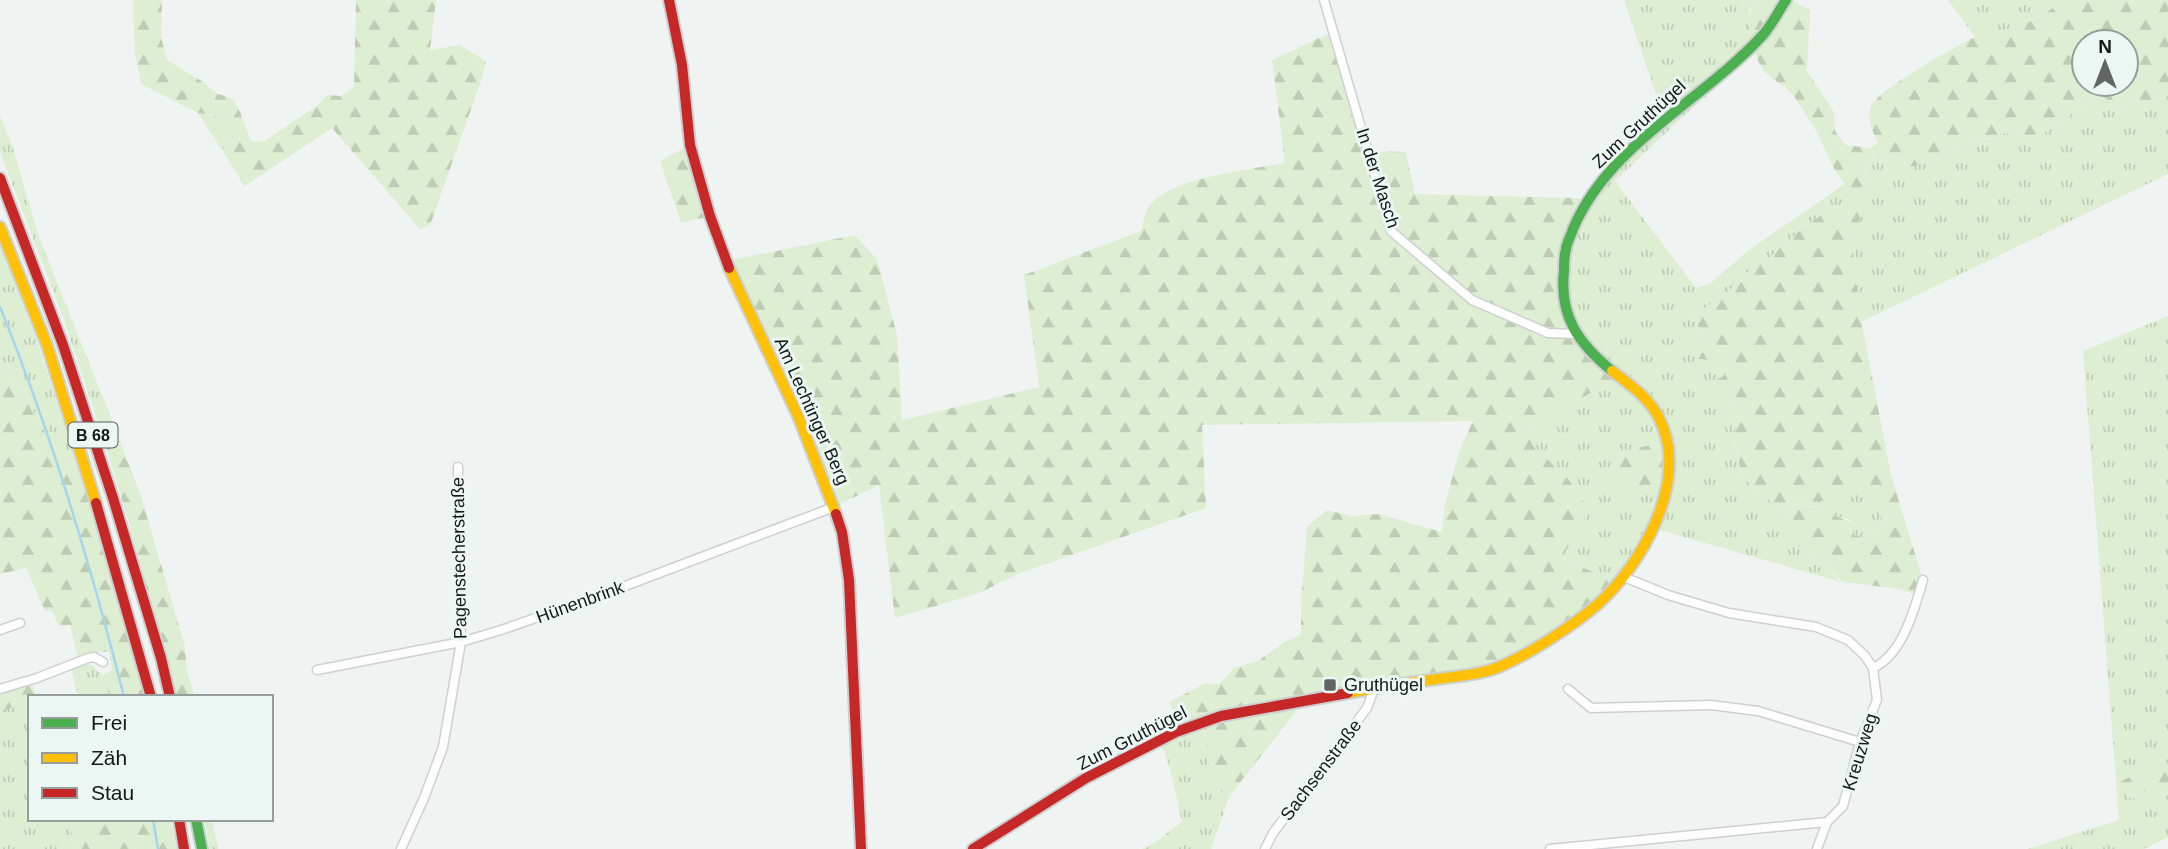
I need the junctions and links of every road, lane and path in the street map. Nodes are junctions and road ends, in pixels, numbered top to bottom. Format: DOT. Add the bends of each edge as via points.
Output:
graph roads {
  1 [pos="669,0"];
  2 [pos="1324,0"];
  3 [pos="1786,0"];
  4 [pos="0,178"];
  5 [pos="0,228"];
  6 [pos="1577,334"];
  7 [pos="458,467"];
  8 [pos="834,507"];
  9 [pos="1624,577"];
  10 [pos="1923,580"];
  11 [pos="20,623"];
  12 [pos="0,630"];
  13 [pos="461,642"];
  14 [pos="103,662"];
  15 [pos="1873,668"];
  16 [pos="317,670"];
  17 [pos="0,689"];
  18 [pos="1374,689"];
  19 [pos="1569,690"];
  20 [pos="150,695"];
  21 [pos="170,695"];
  22 [pos="1860,742"];
  23 [pos="179,821"];
  24 [pos="196,821"];
  25 [pos="1827,822"];
  26 [pos="184,849"];
  27 [pos="202,849"];
  28 [pos="401,849"];
  29 [pos="861,849"];
  30 [pos="972,849"];
  31 [pos="1265,849"];
  32 [pos="1550,849"];
  33 [pos="1817,849"];
  1 -- 8 [label="main road, Am Lechtinger Berg" via="682,65 690,145 721,250 798,416"];
  2 -- 6 [label="street, In der Masch" via="1391,231 1472,300 1548,333"];
  3 -- 6 [label="main road, Zum Gruthügel" via="1762,36 1616,165 1586,201 1563,258 1563,296"];
  4 -- 21 [label="main road, B 68" via="63,345"];
  5 -- 20 [label="main road, B 68" via="47,345"];
  6 -- 9 [label="main road, Zum Gruthügel" via="1598,359 1643,395 1656,411 1669,443 1662,507"];
  7 -- 13 [label="street, Pagenstecherstraße"];
  8 -- 13 [label="street, Hünenbrink" via="596,597"];
  8 -- 29 [label="main road, Am Lechtinger Berg" via="849,580"];
  9 -- 15 [label="street" via="1729,612 1816,627 1848,640"];
  9 -- 18 [label="main road, Zum Gruthügel" via="1574,624 1496,668"];
  10 -- 15 [label="street" via="1903,634 1891,654"];
  11 -- 12 [label="street"];
  13 -- 16 [label="street, Hünenbrink"];
  13 -- 28 [label="street, Pagenstecherstraße" via="443,747"];
  14 -- 17 [label="street" via="88,658"];
  15 -- 22 [label="street, Kreuzweg" via="1877,700"];
  18 -- 30 [label="main road, Zum Gruthügel" via="1223,716 1183,729 1113,764"];
  18 -- 31 [label="street, Sachsenstraße" via="1367,708"];
  19 -- 22 [label="street" via="1591,708 1711,705 1758,711"];
  22 -- 25 [label="street, Kreuzweg" via="1843,806"];
  23 -- 26 [label="main road"];
  24 -- 27 [label="main road"];
  25 -- 32 [label="street"];
  25 -- 33 [label="street, Kreuzweg"];
}
